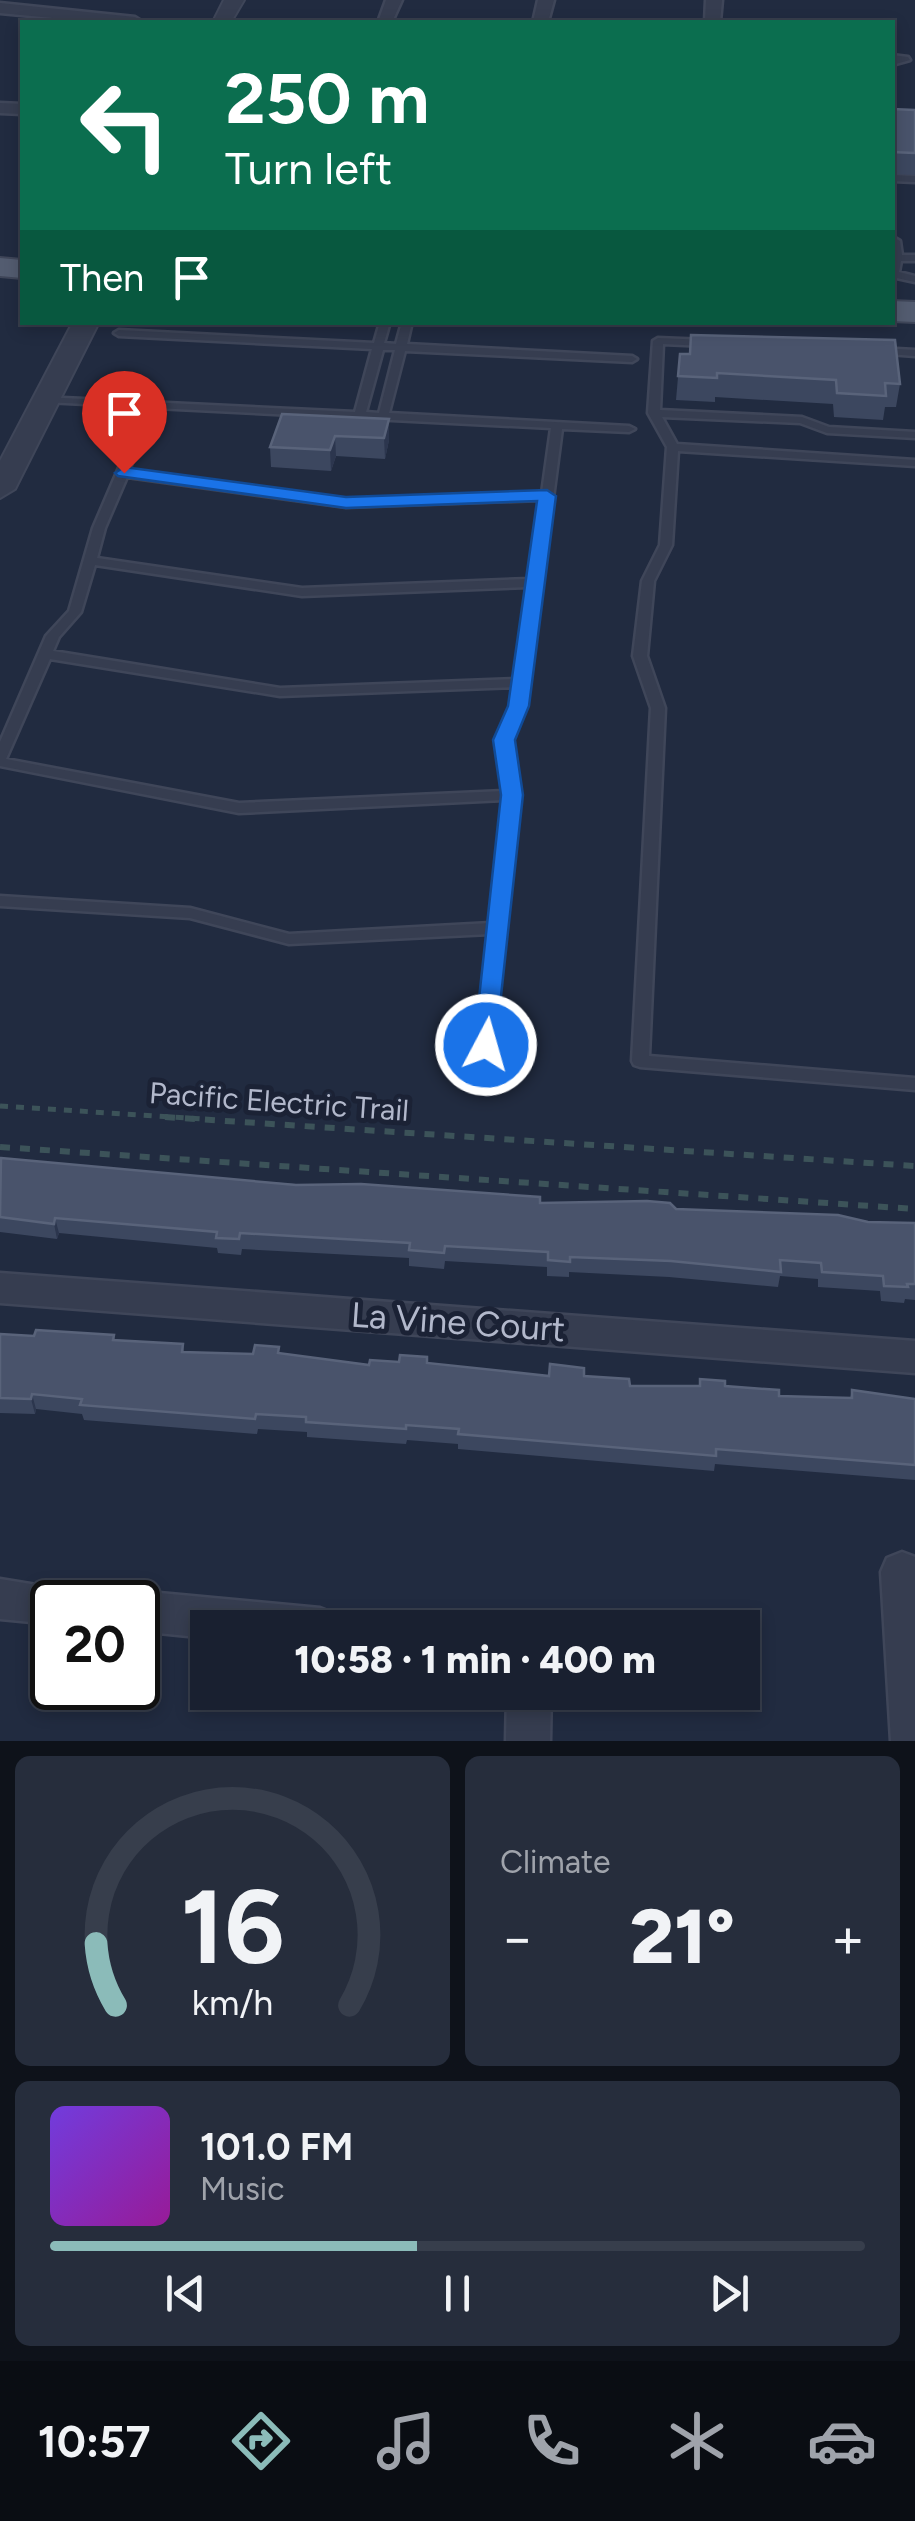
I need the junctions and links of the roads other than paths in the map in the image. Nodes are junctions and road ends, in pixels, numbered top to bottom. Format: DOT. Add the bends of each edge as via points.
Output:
graph roads {
  1 [pos="3,11"];
  2 [pos="111,20"];
  3 [pos="895,241"];
  4 [pos="908,242"];
  5 [pos="895,245"];
  6 [pos="898,258"];
  7 [pos="915,258"];
  8 [pos="895,270"];
  9 [pos="84,325"];
  10 [pos="384,325"];
  11 [pos="406,325"];
  12 [pos="118,333"];
  13 [pos="717,344"];
  14 [pos="378,347"];
  15 [pos="401,348"];
  16 [pos="856,350"];
  17 [pos="915,353"];
  18 [pos="632,360"];
  19 [pos="46,399"];
  20 [pos="152,404"];
  21 [pos="654,413"];
  22 [pos="360,416"];
  23 [pos="383,417"];
  24 [pos="556,426"];
  25 [pos="629,429"];
  26 [pos="915,434"];
  27 [pos="673,447"];
  28 [pos="915,463"];
  29 [pos="124,473"];
  30 [pos="0,489"];
  31 [pos="547,496"];
  32 [pos="88,560"];
  33 [pos="535,583"];
  34 [pos="46,654"];
  35 [pos="522,683"];
  36 [pos="0,760"];
  37 [pos="512,795"];
  38 [pos="0,901"];
  39 [pos="498,928"];
  40 [pos="486,1045"];
  41 [pos="915,1084"];
  42 [pos="0,1288"];
  43 [pos="915,1357"];
  44 [pos="902,1572"];
  45 [pos="0,1599"];
  46 [pos="30,1602"];
  47 [pos="160,1613"];
  48 [pos="190,1616"];
  49 [pos="529,1710"];
  50 [pos="528,1741"];
  51 [pos="913,1741"];
  1 -- 2 [label="street"];
  3 -- 4 [label="lane"];
  5 -- 6 [label="lane"];
  6 -- 7 [label="lane"];
  6 -- 8 [label="lane"];
  9 -- 19 [label="street"];
  10 -- 14 [label="lane"];
  11 -- 15 [label="lane"];
  12 -- 14 [label="lane"];
  13 -- 21 [label="lane" via="658,341"];
  14 -- 15 [label="lane"];
  14 -- 22 [label="lane"];
  15 -- 18 [label="lane"];
  15 -- 23 [label="lane"];
  16 -- 17 [label="lane"];
  19 -- 20 [label="lane"];
  19 -- 30 [label="street"];
  20 -- 22 [label="lane"];
  20 -- 29 [label="lane"];
  21 -- 26 [label="lane"];
  21 -- 27 [label="lane"];
  22 -- 23 [label="lane"];
  23 -- 24 [label="lane"];
  24 -- 25 [label="lane"];
  24 -- 31 [label="lane"];
  27 -- 28 [label="lane"];
  27 -- 41 [label="lane" via="666,546 648,581 640,656 658,708 640,1061"];
  29 -- 31 [label="lane" via="346,503"];
  29 -- 32 [label="lane"];
  31 -- 33 [label="lane"];
  32 -- 33 [label="lane" via="302,592"];
  32 -- 34 [label="lane" via="74,612"];
  33 -- 35 [label="lane"];
  34 -- 35 [label="lane" via="280,692"];
  34 -- 36 [label="lane"];
  35 -- 37 [label="lane" via="504,740"];
  36 -- 37 [label="lane" via="240,808"];
  37 -- 39 [label="lane"];
  38 -- 39 [label="lane" via="190,913 289,938"];
  39 -- 40 [label="lane"];
  42 -- 43 [label="street, La Vine Court"];
  44 -- 51 [label="street"];
  45 -- 46 [label="street"];
  47 -- 48 [label="street"];
  49 -- 50 [label="street"];
}
